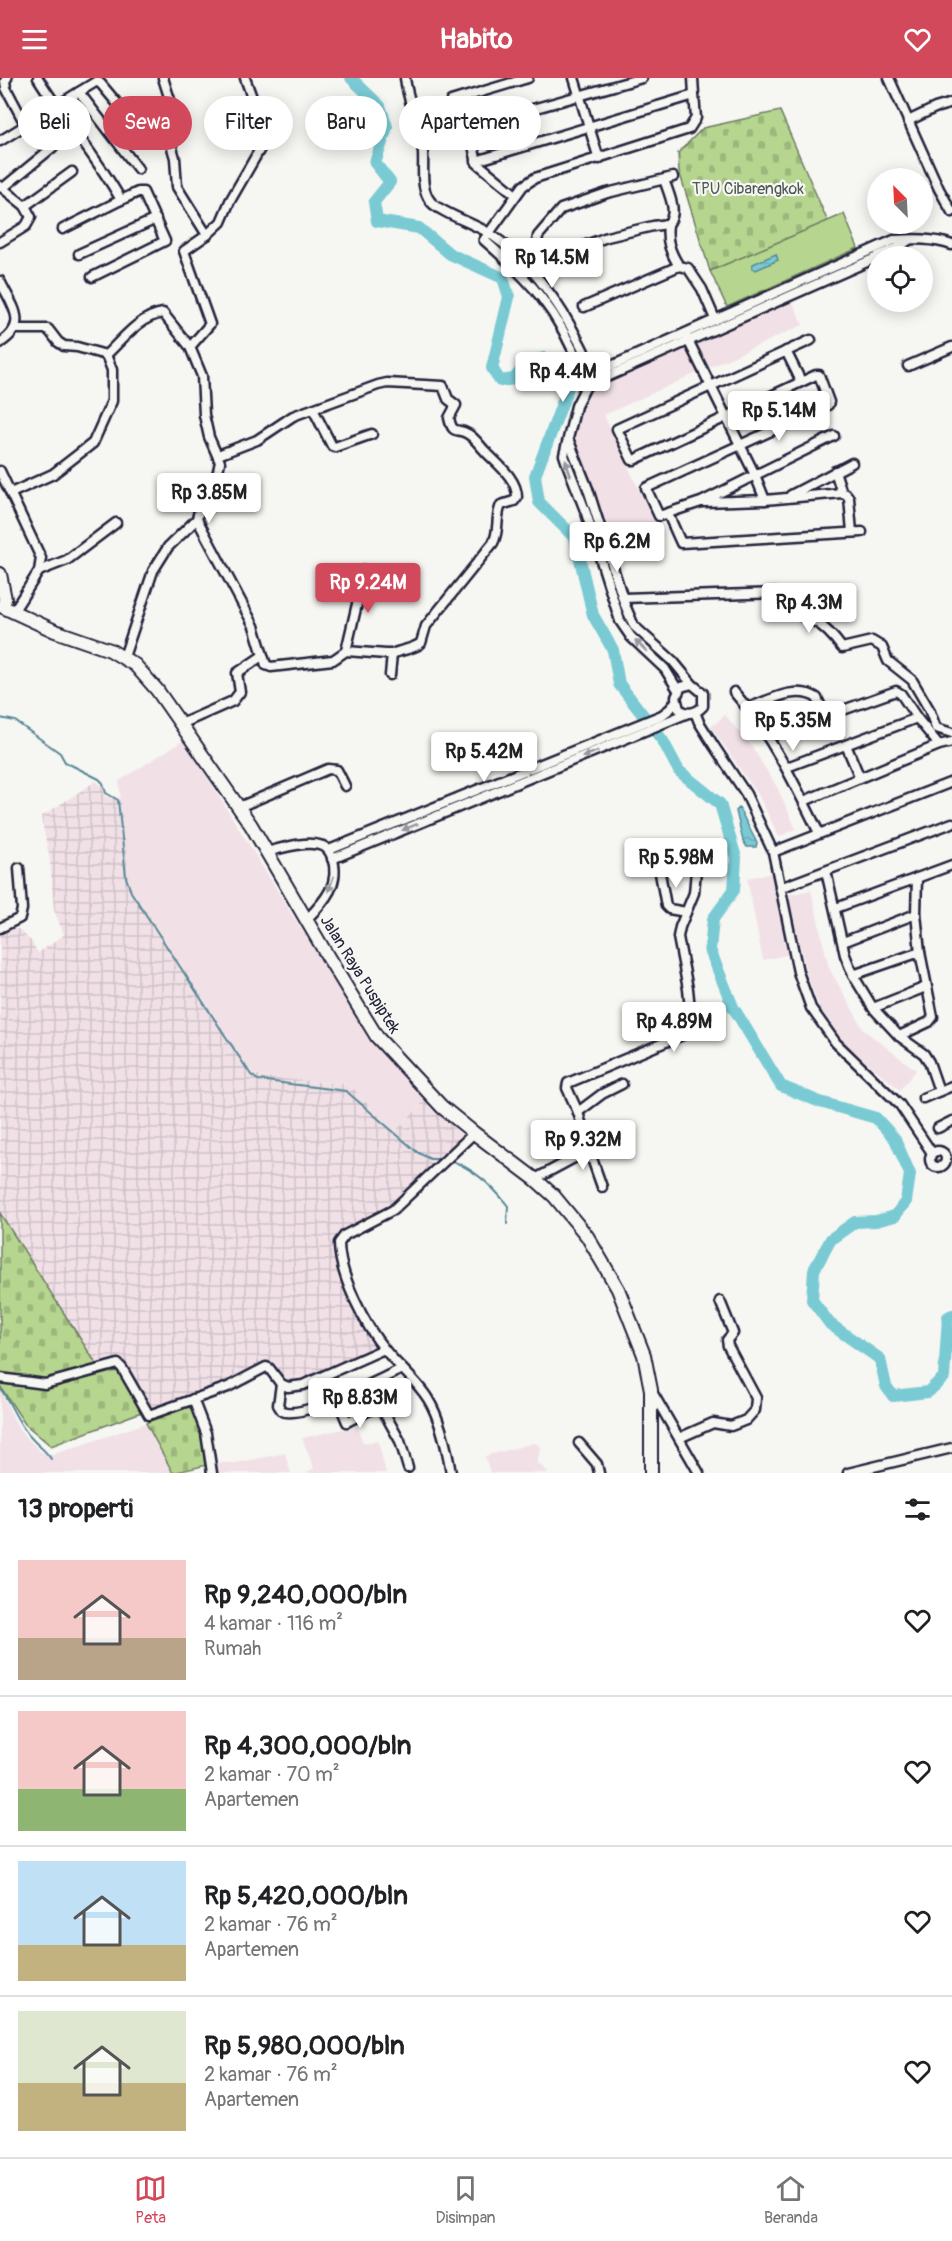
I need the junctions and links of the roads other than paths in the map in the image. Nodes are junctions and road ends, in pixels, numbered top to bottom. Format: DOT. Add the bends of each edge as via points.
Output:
graph roads {
  1 [pos="8,78"];
  2 [pos="38,78"];
  3 [pos="163,78"];
  4 [pos="245,78"];
  5 [pos="405,78"];
  6 [pos="528,78"];
  7 [pos="574,78"];
  8 [pos="642,78"];
  9 [pos="693,78"];
  10 [pos="889,78"];
  11 [pos="78,92"];
  12 [pos="580,95"];
  13 [pos="694,95"];
  14 [pos="49,96"];
  15 [pos="71,96"];
  16 [pos="111,96"];
  17 [pos="469,96"];
  18 [pos="952,103"];
  19 [pos="541,106"];
  20 [pos="18,111"];
  21 [pos="908,121"];
  22 [pos="588,125"];
  23 [pos="18,129"];
  24 [pos="0,141"];
  25 [pos="49,150"];
  26 [pos="88,150"];
  27 [pos="474,150"];
  28 [pos="599,159"];
  29 [pos="476,161"];
  30 [pos="138,169"];
  31 [pos="72,172"];
  32 [pos="2,187"];
  33 [pos="516,195"];
  34 [pos="121,200"];
  35 [pos="25,206"];
  36 [pos="952,212"];
  37 [pos="156,219"];
  38 [pos="668,224"];
  39 [pos="63,229"];
  40 [pos="489,233"];
  41 [pos="207,235"];
  42 [pos="909,239"];
  43 [pos="0,242"];
  44 [pos="952,245"];
  45 [pos="900,246"];
  46 [pos="79,254"];
  47 [pos="867,261"];
  48 [pos="679,266"];
  49 [pos="92,277"];
  50 [pos="0,281"];
  51 [pos="584,307"];
  52 [pos="755,307"];
  53 [pos="715,319"];
  54 [pos="16,329"];
  55 [pos="687,336"];
  56 [pos="811,340"];
  57 [pos="0,343"];
  58 [pos="190,347"];
  59 [pos="952,347"];
  60 [pos="786,351"];
  61 [pos="106,355"];
  62 [pos="908,366"];
  63 [pos="589,376"];
  64 [pos="801,381"];
  65 [pos="711,384"];
  66 [pos="313,409"];
  67 [pos="726,416"];
  68 [pos="372,434"];
  69 [pos="834,436"];
  70 [pos="569,441"];
  71 [pos="740,445"];
  72 [pos="218,455"];
  73 [pos="852,463"];
  74 [pos="0,471"];
  75 [pos="835,471"];
  76 [pos="755,475"];
  77 [pos="588,489"];
  78 [pos="11,493"];
  79 [pos="578,493"];
  80 [pos="842,493"];
  81 [pos="788,496"];
  82 [pos="765,500"];
  83 [pos="701,502"];
  84 [pos="668,514"];
  85 [pos="197,519"];
  86 [pos="116,523"];
  87 [pos="852,532"];
  88 [pos="862,532"];
  89 [pos="365,570"];
  90 [pos="39,571"];
  91 [pos="0,574"];
  92 [pos="623,598"];
  93 [pos="5,608"];
  94 [pos="346,651"];
  95 [pos="392,654"];
  96 [pos="262,656"];
  97 [pos="124,657"];
  98 [pos="390,675"];
  99 [pos="692,684"];
  100 [pos="678,690"];
  101 [pos="734,692"];
  102 [pos="676,701"];
  103 [pos="748,708"];
  104 [pos="692,713"];
  105 [pos="825,715"];
  106 [pos="917,718"];
  107 [pos="664,719"];
  108 [pos="181,724"];
  109 [pos="952,733"];
  110 [pos="768,737"];
  111 [pos="952,742"];
  112 [pos="846,744"];
  113 [pos="939,745"];
  114 [pos="787,767"];
  115 [pos="860,778"];
  116 [pos="952,782"];
  117 [pos="345,786"];
  118 [pos="804,801"];
  119 [pos="239,807"];
  120 [pos="952,824"];
  121 [pos="819,834"];
  122 [pos="266,852"];
  123 [pos="773,852"];
  124 [pos="682,853"];
  125 [pos="331,854"];
  126 [pos="952,865"];
  127 [pos="19,868"];
  128 [pos="826,871"];
  129 [pos="660,873"];
  130 [pos="917,878"];
  131 [pos="780,888"];
  132 [pos="836,908"];
  133 [pos="686,912"];
  134 [pos="916,914"];
  135 [pos="307,919"];
  136 [pos="0,928"];
  137 [pos="843,942"];
  138 [pos="920,952"];
  139 [pos="853,975"];
  140 [pos="926,987"];
  141 [pos="873,1008"];
  142 [pos="898,1036"];
  143 [pos="622,1084"];
  144 [pos="952,1086"];
  145 [pos="939,1091"];
  146 [pos="923,1098"];
  147 [pos="578,1112"];
  148 [pos="952,1121"];
  149 [pos="938,1128"];
  150 [pos="474,1133"];
  151 [pos="589,1150"];
  152 [pos="949,1158"];
  153 [pos="535,1179"];
  154 [pos="602,1187"];
  155 [pos="720,1301"];
  156 [pos="384,1349"];
  157 [pos="402,1369"];
  158 [pos="0,1378"];
  159 [pos="282,1384"];
  160 [pos="651,1390"];
  161 [pos="404,1392"];
  162 [pos="337,1398"];
  163 [pos="193,1400"];
  164 [pos="380,1405"];
  165 [pos="679,1438"];
  166 [pos="579,1443"];
  167 [pos="952,1448"];
  168 [pos="408,1468"];
  169 [pos="212,1473"];
  170 [pos="451,1473"];
  171 [pos="599,1473"];
  172 [pos="651,1473"];
  173 [pos="699,1473"];
  174 [pos="848,1473"];
  1 -- 20 [label="street" via="6,88"];
  2 -- 14 [label="street"];
  3 -- 41 [label="street" via="180,131 170,141 177,187"];
  4 -- 41 [label="street" via="264,131 264,142 221,222"];
  5 -- 40 [label="street" via="419,129 425,192 437,208"];
  6 -- 17 [label="street"];
  7 -- 12 [label="street"];
  8 -- 12 [label="street"];
  9 -- 13 [label="street"];
  10 -- 21 [label="street"];
  11 -- 15 [label="street"];
  11 -- 16 [label="street" via="97,81"];
  11 -- 30 [label="street"];
  12 -- 19 [label="street"];
  12 -- 22 [label="street"];
  13 -- 22 [label="street"];
  13 -- 28 [label="street" via="696,118 689,129"];
  18 -- 21 [label="street"];
  21 -- 36 [label="street"];
  22 -- 28 [label="street"];
  22 -- 29 [label="street"];
  23 -- 24 [label="street"];
  25 -- 32 [label="street"];
  26 -- 34 [label="street"];
  27 -- 29 [label="street"];
  28 -- 33 [label="street" via="544,174 528,182"];
  29 -- 33 [label="street"];
  31 -- 35 [label="street"];
  32 -- 35 [label="street"];
  33 -- 40 [label="street"];
  34 -- 37 [label="street" via="141,191"];
  34 -- 39 [label="street"];
  35 -- 43 [label="street" via="31,220"];
  37 -- 46 [label="street"];
  37 -- 49 [label="street" via="163,244"];
  38 -- 38 [label="street" via="607,237 557,255 544,257 536,249 537,236 561,209 668,178 673,209 673,219"];
  38 -- 48 [label="street" via="667,239"];
  40 -- 63 [label="street" via="531,270 564,322 581,370"];
  41 -- 58 [label="street" via="184,252 210,324"];
  42 -- 44 [label="street" via="940,240"];
  42 -- 45 [label="street"];
  42 -- 52 [label="street" via="894,240"];
  47 -- 52 [label="street"];
  48 -- 51 [label="street"];
  48 -- 53 [label="street" via="688,268 696,277"];
  50 -- 54 [label="street" via="17,317"];
  52 -- 53 [label="street"];
  52 -- 55 [label="street"];
  53 -- 55 [label="street"];
  54 -- 57 [label="street"];
  54 -- 61 [label="street" via="48,329 64,346"];
  55 -- 63 [label="street"];
  55 -- 65 [label="street"];
  56 -- 60 [label="street"];
  58 -- 61 [label="street" via="162,313 140,323"];
  58 -- 72 [label="street" via="202,376 204,415"];
  59 -- 62 [label="street"];
  60 -- 64 [label="street"];
  60 -- 65 [label="street"];
  61 -- 78 [label="street" via="112,370 111,401 93,443 53,474"];
  63 -- 70 [label="street" via="576,406"];
  64 -- 67 [label="street"];
  64 -- 71 [label="street" via="818,374 829,403"];
  65 -- 67 [label="street"];
  65 -- 67 [label="street" via="617,428 632,460"];
  66 -- 68 [label="street" via="332,446"];
  66 -- 72 [label="street" via="293,416 251,443"];
  66 -- 95 [label="street" via="387,383 441,385 456,405 449,418 452,428 471,436 504,471 517,492 516,499 499,509 498,534 493,543 426,626 421,643"];
  67 -- 71 [label="street"];
  69 -- 76 [label="street"];
  70 -- 77 [label="street"];
  79 -- 70 [label="street, one-way" via="564,455"];
  71 -- 76 [label="street"];
  71 -- 84 [label="street" via="646,488 657,516"];
  72 -- 85 [label="street" via="219,470 204,489"];
  73 -- 75 [label="street"];
  74 -- 78 [label="street"];
  75 -- 80 [label="street"];
  75 -- 81 [label="street"];
  76 -- 82 [label="street"];
  76 -- 83 [label="street"];
  77 -- 79 [label="street"];
  77 -- 92 [label="street"];
  78 -- 90 [label="street" via="40,553"];
  100 -- 79 [label="street, one-way" via="666,669 631,637 620,621"];
  80 -- 81 [label="street"];
  80 -- 87 [label="street" via="849,498"];
  81 -- 82 [label="street"];
  82 -- 83 [label="street"];
  83 -- 84 [label="street"];
  84 -- 87 [label="street" via="681,543"];
  85 -- 96 [label="street" via="254,627"];
  85 -- 97 [label="street" via="161,557 147,586"];
  86 -- 90 [label="street" via="67,560"];
  87 -- 88 [label="street"];
  89 -- 94 [label="street"];
  90 -- 93 [label="street"];
  91 -- 93 [label="main road"];
  92 -- 99 [label="street" via="634,626"];
  92 -- 109 [label="street" via="775,593 782,611 808,616 832,634 842,648 872,641 882,647 888,661 912,680 936,728"];
  93 -- 97 [label="main road, Jalan Raya Puspiptek" via="55,632"];
  94 -- 95 [label="street"];
  94 -- 96 [label="street" via="333,660 271,667"];
  95 -- 98 [label="street"];
  96 -- 108 [label="street" via="237,673 240,692 233,700"];
  97 -- 108 [label="main road, Jalan Raya Puspiptek" via="135,664"];
  99 -- 100 [label="street"];
  99 -- 104 [label="street" via="705,697 703,706"];
  100 -- 102 [label="street"];
  101 -- 103 [label="street"];
  102 -- 104 [label="street" via="680,709"];
  102 -- 107 [label="street"];
  103 -- 105 [label="street" via="787,694 808,694 817,698"];
  103 -- 110 [label="street"];
  104 -- 107 [label="street"];
  104 -- 123 [label="street" via="746,794"];
  105 -- 106 [label="street" via="896,691"];
  105 -- 110 [label="street"];
  106 -- 112 [label="street"];
  106 -- 113 [label="street"];
  107 -- 125 [label="street"];
  108 -- 119 [label="main road, Jalan Raya Puspiptek"];
  110 -- 114 [label="street"];
  111 -- 113 [label="street"];
  112 -- 114 [label="street"];
  112 -- 115 [label="street"];
  113 -- 115 [label="street"];
  114 -- 118 [label="street"];
  115 -- 118 [label="street"];
  116 -- 121 [label="street"];
  117 -- 119 [label="street" via="337,770 328,768"];
  118 -- 121 [label="street"];
  119 -- 122 [label="main road, Jalan Raya Puspiptek"];
  120 -- 128 [label="street"];
  121 -- 123 [label="street"];
  122 -- 125 [label="street" via="300,845 324,846"];
  122 -- 135 [label="main road, Jalan Raya Puspiptek"];
  123 -- 131 [label="street"];
  124 -- 133 [label="street" via="696,870 694,893"];
  125 -- 135 [label="street, one-way" via="335,870 331,889"];
  126 -- 130 [label="street"];
  127 -- 136 [label="street" via="20,918"];
  128 -- 131 [label="street"];
  128 -- 132 [label="street"];
  129 -- 133 [label="street" via="666,906"];
  130 -- 132 [label="street"];
  130 -- 134 [label="street"];
  131 -- 152 [label="street" via="798,972 811,1008 836,1043 900,1105 932,1153 942,1152"];
  132 -- 137 [label="street"];
  133 -- 147 [label="street" via="678,942 692,1029 569,1082 567,1087"];
  134 -- 137 [label="street"];
  134 -- 138 [label="street"];
  135 -- 150 [label="main road, Jalan Raya Puspiptek" via="377,1037 435,1099"];
  137 -- 139 [label="street"];
  138 -- 139 [label="street"];
  138 -- 140 [label="street"];
  139 -- 141 [label="street"];
  140 -- 141 [label="street"];
  140 -- 142 [label="street" via="932,1019"];
  141 -- 142 [label="street"];
  142 -- 145 [label="street" via="924,1054"];
  143 -- 147 [label="street"];
  144 -- 145 [label="street"];
  145 -- 146 [label="street"];
  147 -- 151 [label="street"];
  148 -- 149 [label="street"];
  150 -- 153 [label="main road, Jalan Raya Puspiptek"];
  150 -- 156 [label="street" via="393,1210 345,1235 339,1243 340,1259 358,1305"];
  151 -- 153 [label="street"];
  151 -- 154 [label="street"];
  153 -- 160 [label="main road, Jalan Raya Puspiptek" via="574,1219 610,1272 644,1355"];
  155 -- 165 [label="street" via="733,1334 727,1342 756,1398 754,1410 746,1420 731,1426 713,1423"];
  156 -- 157 [label="street"];
  156 -- 159 [label="street" via="303,1385"];
  157 -- 162 [label="street"];
  157 -- 170 [label="street" via="430,1401"];
  158 -- 163 [label="street" via="45,1384 118,1364 149,1415"];
  159 -- 162 [label="street" via="278,1406 287,1413 302,1412"];
  159 -- 163 [label="street" via="266,1367"];
  160 -- 165 [label="street"];
  160 -- 172 [label="main road, Jalan Raya Puspiptek"];
  161 -- 164 [label="street"];
  162 -- 164 [label="street" via="347,1422"];
  163 -- 169 [label="street" via="206,1433"];
  164 -- 168 [label="street" via="400,1441"];
  165 -- 173 [label="street"];
  166 -- 171 [label="street" via="597,1464"];
  167 -- 174 [label="street"];
}
